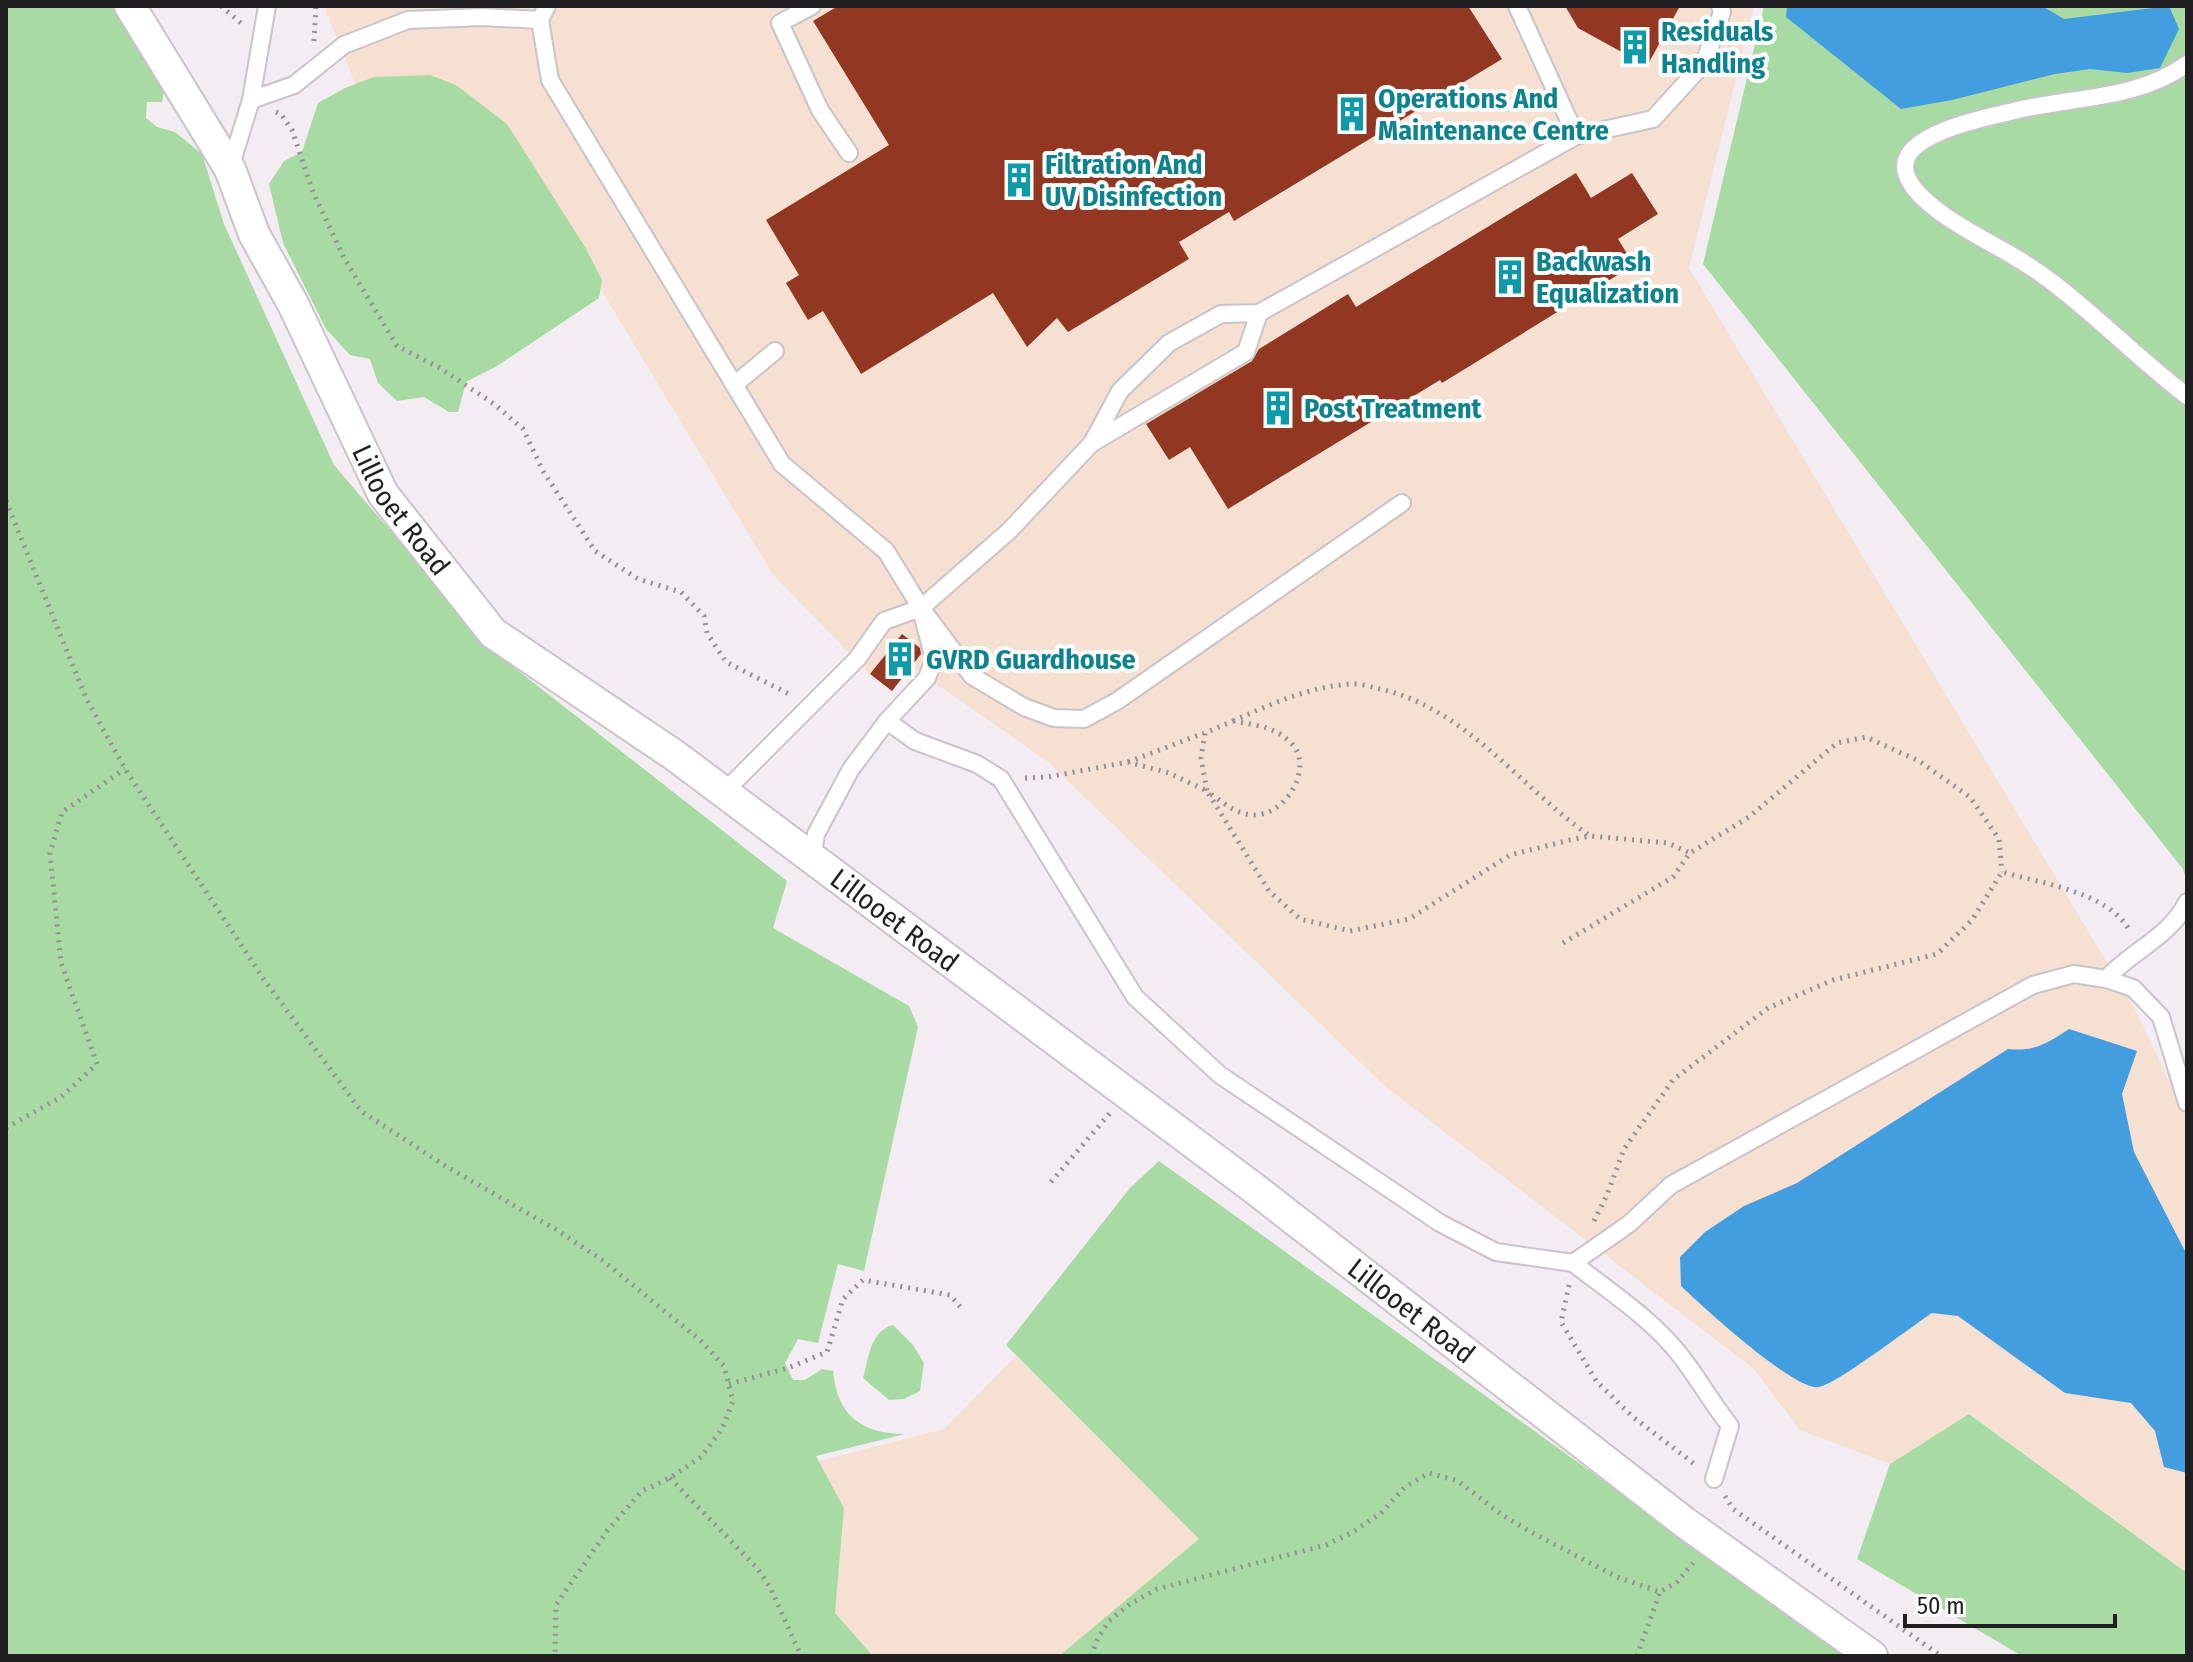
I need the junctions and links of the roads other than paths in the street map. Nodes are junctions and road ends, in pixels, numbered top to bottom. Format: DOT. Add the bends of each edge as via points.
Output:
graph roads {
  1 [pos="130,6"];
  2 [pos="267,6"];
  3 [pos="812,6"];
  4 [pos="1517,6"];
  5 [pos="1720,6"];
  6 [pos="543,13"];
  7 [pos="2187,64"];
  8 [pos="251,100"];
  9 [pos="1576,136"];
  10 [pos="849,153"];
  11 [pos="230,169"];
  12 [pos="1259,313"];
  13 [pos="775,351"];
  14 [pos="734,385"];
  15 [pos="2187,396"];
  16 [pos="1092,443"];
  17 [pos="1402,503"];
  18 [pos="921,608"];
  19 [pos="887,721"];
  20 [pos="723,793"];
  21 [pos="812,860"];
  22 [pos="2187,902"];
  23 [pos="2106,979"];
  24 [pos="2187,1103"];
  25 [pos="1573,1263"];
  26 [pos="1714,1479"];
  27 [pos="1872,1656"];
  1 -- 11 [label="street, Lillooet Road"];
  2 -- 8 [label="lane"];
  3 -- 10 [label="lane" via="780,23 820,110"];
  4 -- 9 [label="lane"];
  5 -- 9 [label="lane" via="1704,63 1653,119"];
  6 -- 8 [label="lane" via="408,20 344,45 294,85"];
  6 -- 14 [label="lane" via="550,80"];
  7 -- 15 [label="lane" via="2147,86 2016,110 1937,132 1921,142 1905,165 1908,179 1923,198 2024,262"];
  8 -- 11 [label="lane"];
  9 -- 12 [label="lane"];
  11 -- 20 [label="street, Lillooet Road" via="254,234 383,494 493,633"];
  12 -- 16 [label="lane" via="1246,352"];
  12 -- 16 [label="lane" via="1221,314 1169,343 1120,391"];
  13 -- 14 [label="lane"];
  14 -- 18 [label="lane" via="782,464 886,551"];
  16 -- 18 [label="lane" via="1009,531"];
  17 -- 18 [label="lane" via="1084,719 1039,713 972,676"];
  18 -- 19 [label="lane" via="934,659 927,678"];
  18 -- 20 [label="lane" via="884,621 857,659"];
  19 -- 21 [label="lane" via="835,796 816,834"];
  19 -- 25 [label="lane" via="915,741 977,764 1001,779 1135,997 1220,1075 1440,1223 1496,1252"];
  20 -- 21 [label="street, Lillooet Road"];
  21 -- 27 [label="street, Lillooet Road" via="1251,1186 1684,1522"];
  22 -- 23 [label="lane" via="2165,933"];
  23 -- 24 [label="lane" via="2133,988 2161,1017"];
  23 -- 25 [label="lane" via="2074,974 2033,985 1671,1185 1629,1224"];
  25 -- 26 [label="lane" via="1680,1354 1730,1426"];
}
